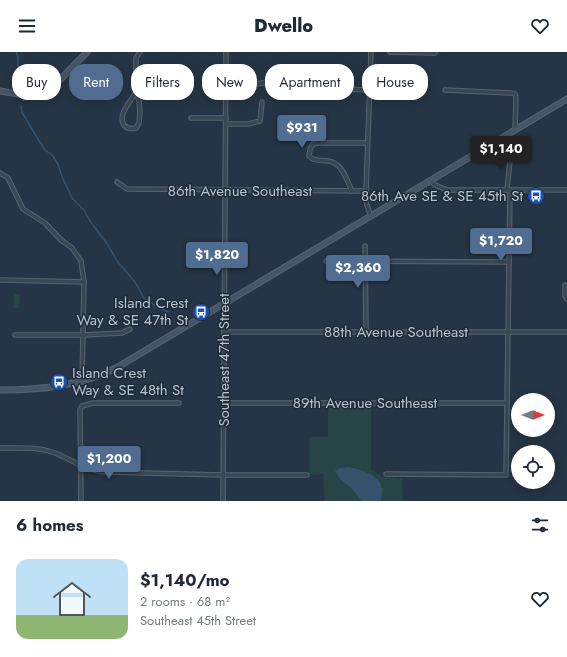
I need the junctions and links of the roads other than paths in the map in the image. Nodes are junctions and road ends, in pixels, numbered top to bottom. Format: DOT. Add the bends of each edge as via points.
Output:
graph roads {
  1 [pos="86,52"];
  2 [pos="139,52"];
  3 [pos="226,52"];
  4 [pos="371,52"];
  5 [pos="390,52"];
  6 [pos="435,53"];
  7 [pos="136,64"];
  8 [pos="226,64"];
  9 [pos="370,64"];
  10 [pos="445,90"];
  11 [pos="0,91"];
  12 [pos="136,92"];
  13 [pos="567,99"];
  14 [pos="226,100"];
  15 [pos="369,100"];
  16 [pos="262,102"];
  17 [pos="191,118"];
  18 [pos="226,118"];
  19 [pos="226,124"];
  20 [pos="515,131"];
  21 [pos="367,142"];
  22 [pos="512,150"];
  23 [pos="0,173"];
  24 [pos="431,180"];
  25 [pos="117,182"];
  26 [pos="509,190"];
  27 [pos="567,190"];
  28 [pos="225,191"];
  29 [pos="352,191"];
  30 [pos="366,191"];
  31 [pos="371,217"];
  32 [pos="365,246"];
  33 [pos="326,261"];
  34 [pos="365,262"];
  35 [pos="509,262"];
  36 [pos="0,280"];
  37 [pos="84,282"];
  38 [pos="565,284"];
  39 [pos="567,299"];
  40 [pos="224,304"];
  41 [pos="130,329"];
  42 [pos="224,332"];
  43 [pos="366,332"];
  44 [pos="567,332"];
  45 [pos="508,333"];
  46 [pos="15,335"];
  47 [pos="83,335"];
  48 [pos="82,382"];
  49 [pos="0,390"];
  50 [pos="179,403"];
  51 [pos="224,403"];
  52 [pos="507,403"];
  53 [pos="0,448"];
  54 [pos="80,466"];
  55 [pos="386,474"];
  56 [pos="223,475"];
  57 [pos="307,475"];
  58 [pos="81,501"];
  59 [pos="223,501"];
  1 -- 11 [label="main road" via="46,93 37,95"];
  2 -- 7 [label="street"];
  3 -- 8 [label="street, Southeast 47th Street"];
  4 -- 9 [label="street"];
  5 -- 6 [label="street"];
  10 -- 20 [label="street" via="515,94"];
  12 -- 12 [label="street" via="122,118 126,127 131,129 136,128 139,123 139,101"];
  13 -- 20 [label="main road"];
  14 -- 18 [label="street, Southeast 47th Street"];
  15 -- 21 [label="street"];
  16 -- 19 [label="street" via="260,121"];
  17 -- 18 [label="street"];
  18 -- 19 [label="street, Southeast 47th Street"];
  19 -- 28 [label="street, Southeast 47th Street"];
  20 -- 24 [label="main road"];
  21 -- 29 [label="street" via="317,143 310,149 311,159 337,164"];
  21 -- 30 [label="street"];
  22 -- 26 [label="street"];
  23 -- 37 [label="street" via="8,178 23,209 45,222 72,248 81,261"];
  24 -- 26 [label="street" via="435,185 447,190"];
  24 -- 31 [label="main road"];
  25 -- 28 [label="street, 86th Avenue Southeast" via="127,190"];
  26 -- 27 [label="street"];
  26 -- 35 [label="street"];
  28 -- 29 [label="street, 86th Avenue Southeast"];
  28 -- 40 [label="street, Southeast 47th Street"];
  29 -- 30 [label="street, 86th Avenue Southeast"];
  30 -- 31 [label="street" via="366,202"];
  31 -- 40 [label="main road"];
  32 -- 34 [label="street"];
  33 -- 34 [label="street"];
  34 -- 35 [label="street"];
  34 -- 43 [label="street"];
  35 -- 45 [label="street"];
  36 -- 37 [label="street"];
  37 -- 47 [label="street"];
  38 -- 39 [label="street"];
  40 -- 42 [label="street, Southeast 47th Street"];
  40 -- 48 [label="main road" via="122,365"];
  41 -- 47 [label="street" via="122,333"];
  42 -- 43 [label="street, 88th Avenue Southeast"];
  42 -- 51 [label="street, Southeast 47th Street"];
  43 -- 45 [label="street, 88th Avenue Southeast"];
  44 -- 45 [label="street, 88th Avenue Southeast"];
  45 -- 52 [label="street"];
  46 -- 47 [label="street"];
  47 -- 48 [label="street"];
  48 -- 49 [label="main road" via="47,389"];
  50 -- 54 [label="street" via="93,403 82,406"];
  51 -- 52 [label="street, 89th Avenue Southeast"];
  51 -- 56 [label="street, Southeast 47th Street"];
  52 -- 55 [label="street" via="506,475"];
  53 -- 54 [label="street" via="44,450"];
  54 -- 56 [label="street" via="104,472"];
  54 -- 58 [label="street"];
  56 -- 57 [label="street"];
  56 -- 59 [label="street, Southeast 47th Street"];
}
